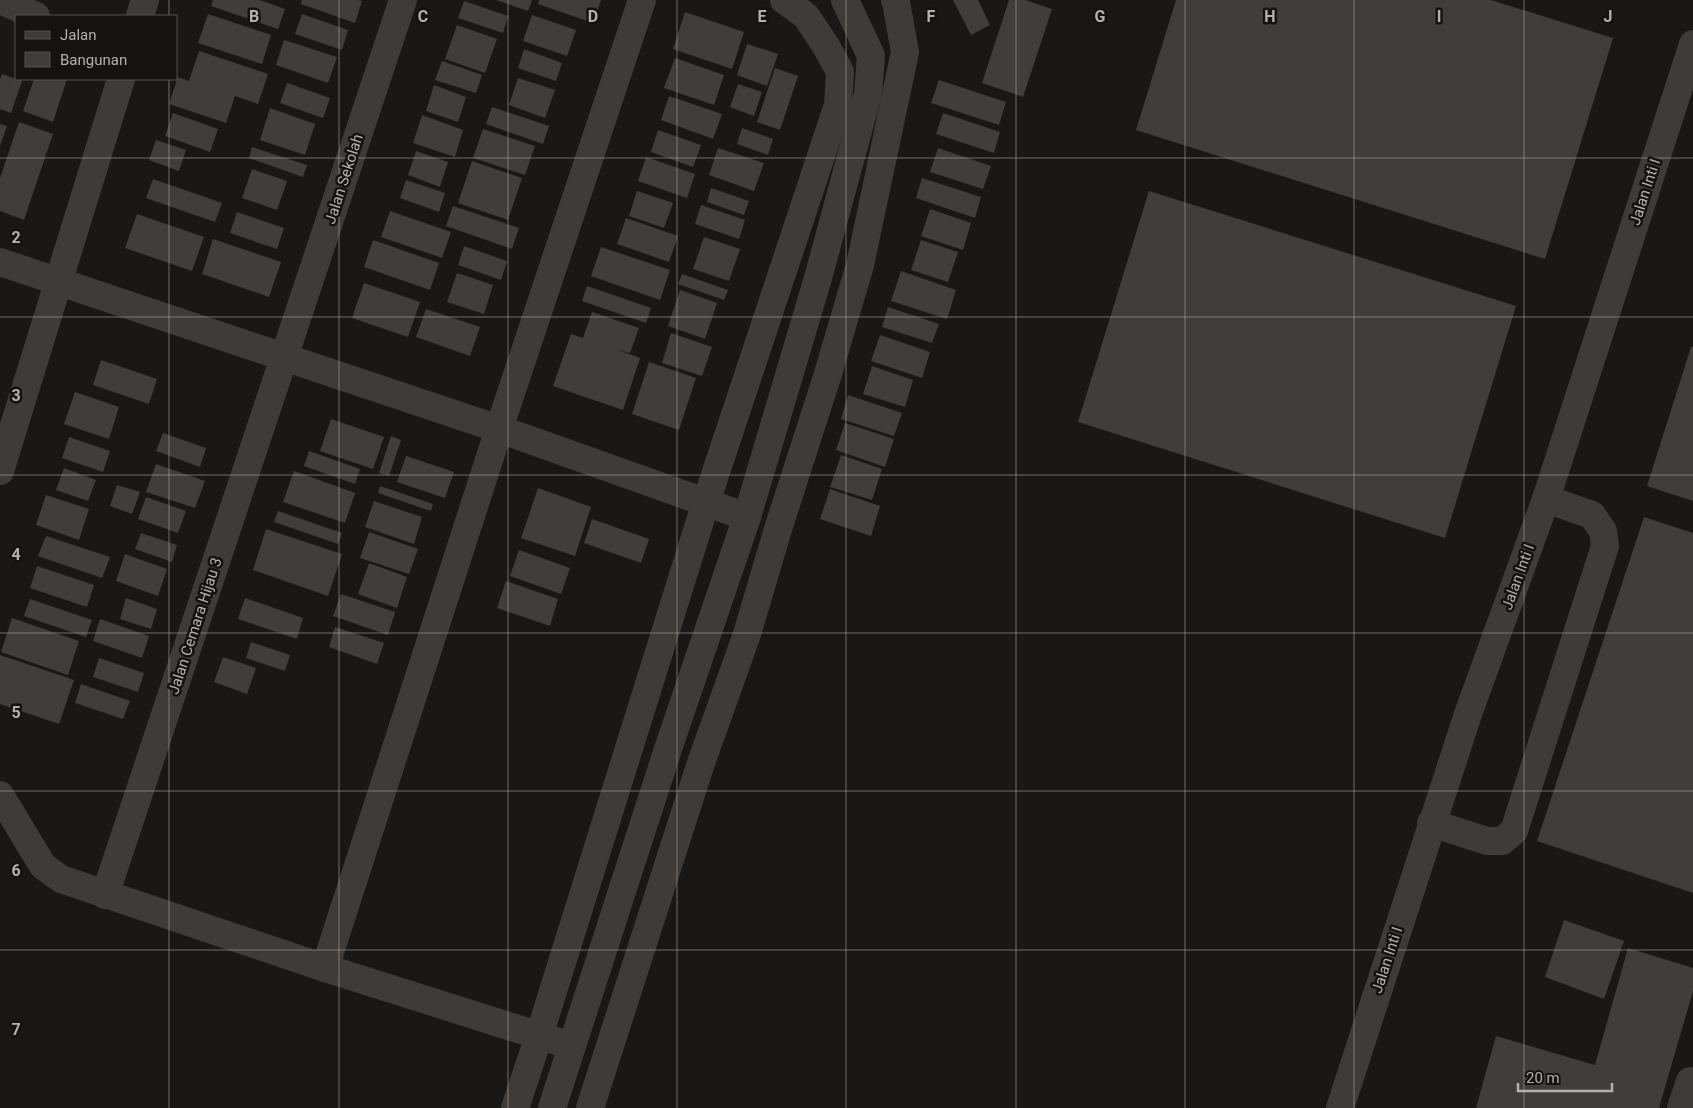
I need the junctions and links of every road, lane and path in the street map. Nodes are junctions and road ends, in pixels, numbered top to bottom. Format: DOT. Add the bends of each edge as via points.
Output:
graph roads {
  1 [pos="0,0"];
  2 [pos="145,0"];
  3 [pos="403,0"];
  4 [pos="642,0"];
  5 [pos="784,0"];
  6 [pos="845,0"];
  7 [pos="894,0"];
  8 [pos="34,15"];
  9 [pos="140,15"];
  10 [pos="1693,44"];
  11 [pos="121,80"];
  12 [pos="826,251"];
  13 [pos="0,262"];
  14 [pos="860,265"];
  15 [pos="57,282"];
  16 [pos="285,358"];
  17 [pos="499,429"];
  18 [pos="0,471"];
  19 [pos="1546,499"];
  20 [pos="706,502"];
  21 [pos="747,517"];
  22 [pos="668,749"];
  23 [pos="701,763"];
  24 [pos="0,795"];
  25 [pos="1432,823"];
  26 [pos="105,895"];
  27 [pos="325,968"];
  28 [pos="539,1036"];
  29 [pos="571,1046"];
  30 [pos="1690,1081"];
  31 [pos="515,1108"];
  32 [pos="552,1108"];
  33 [pos="590,1108"];
  34 [pos="1340,1108"];
  35 [pos="1681,1108"];
  1 -- 8 [label="street"];
  2 -- 9 [label="street"];
  3 -- 16 [label="street, Jalan Sekolah"];
  4 -- 17 [label="street"];
  5 -- 20 [label="street" via="806,16 840,72 838,105"];
  6 -- 12 [label="street" via="871,56 868,94"];
  7 -- 14 [label="street" via="905,52"];
  10 -- 19 [label="street, Jalan Inti I"];
  11 -- 15 [label="street"];
  12 -- 14 [label="street"];
  12 -- 21 [label="street"];
  13 -- 15 [label="street"];
  14 -- 23 [label="street" via="747,634"];
  15 -- 16 [label="street"];
  15 -- 18 [label="street"];
  16 -- 17 [label="street"];
  16 -- 26 [label="street, Jalan Cemara Hijau 3"];
  17 -- 20 [label="street"];
  17 -- 27 [label="street"];
  19 -- 25 [label="street, Jalan Inti I"];
  19 -- 25 [label="street" via="1592,515 1603,531 1605,546 1514,831 1502,841 1487,841"];
  20 -- 21 [label="street"];
  20 -- 28 [label="street"];
  21 -- 22 [label="street"];
  22 -- 23 [label="street"];
  22 -- 29 [label="street"];
  23 -- 33 [label="street"];
  24 -- 26 [label="street" via="43,866 61,879"];
  25 -- 34 [label="street, Jalan Inti I"];
  26 -- 27 [label="street"];
  27 -- 28 [label="street"];
  28 -- 29 [label="street"];
  28 -- 31 [label="street"];
  29 -- 32 [label="street"];
  30 -- 35 [label="street"];
}
